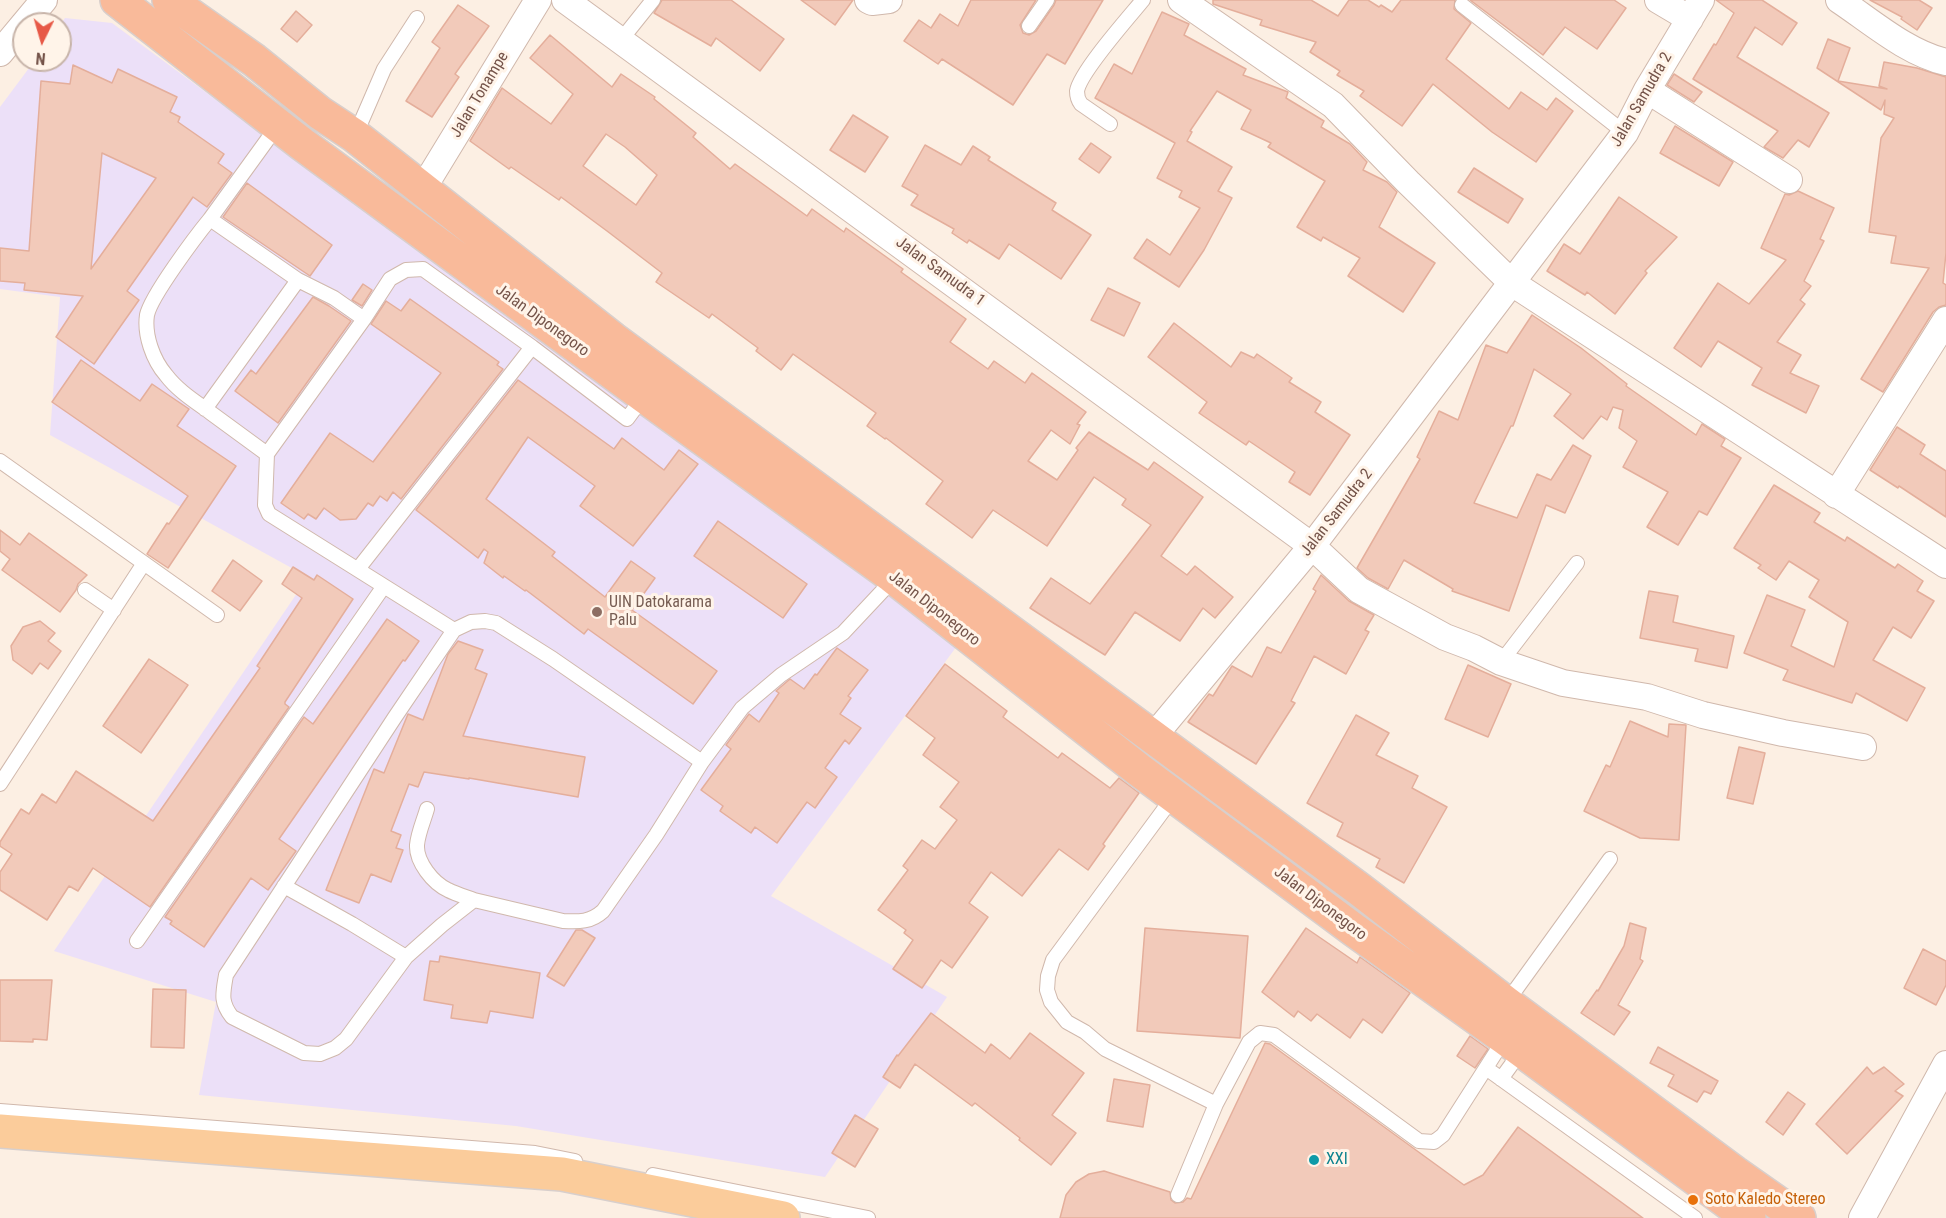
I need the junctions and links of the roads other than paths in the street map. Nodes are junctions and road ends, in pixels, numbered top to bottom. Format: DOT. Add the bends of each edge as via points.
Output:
graph roads {
  1 [pos="44,0"];
  2 [pos="117,0"];
  3 [pos="169,0"];
  4 [pos="538,0"];
  5 [pos="566,0"];
  6 [pos="653,0"];
  7 [pos="868,0"];
  8 [pos="889,0"];
  9 [pos="1047,0"];
  10 [pos="1143,0"];
  11 [pos="1181,0"];
  12 [pos="1658,0"];
  13 [pos="1839,0"];
  14 [pos="1462,5"];
  15 [pos="1696,9"];
  16 [pos="34,12"];
  17 [pos="417,18"];
  18 [pos="1029,26"];
  19 [pos="12,38"];
  20 [pos="621,40"];
  21 [pos="0,53"];
  22 [pos="1946,62"];
  23 [pos="1647,90"];
  24 [pos="320,113"];
  25 [pos="1110,124"];
  26 [pos="290,134"];
  27 [pos="1625,134"];
  28 [pos="355,136"];
  29 [pos="1790,180"];
  30 [pos="422,190"];
  31 [pos="210,219"];
  32 [pos="298,280"];
  33 [pos="1512,283"];
  34 [pos="364,319"];
  35 [pos="1946,320"];
  36 [pos="532,347"];
  37 [pos="644,396"];
  38 [pos="205,409"];
  39 [pos="267,454"];
  40 [pos="0,461"];
  41 [pos="1836,495"];
  42 [pos="1312,546"];
  43 [pos="144,563"];
  44 [pos="1577,563"];
  45 [pos="1946,565"];
  46 [pos="358,569"];
  47 [pos="892,576"];
  48 [pos="384,586"];
  49 [pos="85,590"];
  50 [pos="114,610"];
  51 [pos="217,615"];
  52 [pos="454,630"];
  53 [pos="1501,662"];
  54 [pos="1154,737"];
  55 [pos="1863,747"];
  56 [pos="702,762"];
  57 [pos="0,784"];
  58 [pos="1174,796"];
  59 [pos="427,808"];
  60 [pos="1610,859"];
  61 [pos="284,886"];
  62 [pos="474,900"];
  63 [pos="137,941"];
  64 [pos="406,957"];
  65 [pos="1506,1003"];
  66 [pos="1514,1044"];
  67 [pos="1946,1064"];
  68 [pos="1486,1068"];
  69 [pos="1501,1078"];
  70 [pos="1216,1104"];
  71 [pos="0,1111"];
  72 [pos="0,1131"];
  73 [pos="592,1164"];
  74 [pos="638,1173"];
  75 [pos="1178,1195"];
  76 [pos="783,1218"];
  77 [pos="868,1218"];
  78 [pos="1695,1218"];
  79 [pos="1749,1218"];
  80 [pos="1799,1218"];
  81 [pos="1862,1218"];
  1 -- 16 [label="street"];
  2 -- 26 [label="highway, Jalan Diponegoro"];
  3 -- 24 [label="highway, Jalan Diponegoro" via="255,60"];
  4 -- 30 [label="street, Jalan Tonampe"];
  5 -- 20 [label="street, Jalan Samudra 1"];
  6 -- 20 [label="lane"];
  7 -- 8 [label="street"];
  9 -- 18 [label="lane"];
  10 -- 25 [label="lane" via="1106,45 1077,90 1081,104"];
  11 -- 33 [label="street" via="1333,105"];
  12 -- 15 [label="street"];
  13 -- 22 [label="street" via="1908,47"];
  14 -- 27 [label="lane"];
  15 -- 23 [label="street, Jalan Samudra 2"];
  17 -- 28 [label="lane" via="384,69"];
  19 -- 21 [label="street"];
  20 -- 42 [label="street, Jalan Samudra 1"];
  23 -- 27 [label="street, Jalan Samudra 2"];
  23 -- 29 [label="street"];
  24 -- 26 [label="highway"];
  24 -- 28 [label="highway, Jalan Diponegoro"];
  26 -- 31 [label="lane"];
  26 -- 37 [label="highway, Jalan Diponegoro"];
  27 -- 33 [label="street, Jalan Samudra 2"];
  28 -- 30 [label="highway, Jalan Diponegoro"];
  30 -- 54 [label="highway, Jalan Diponegoro" via="613,339"];
  31 -- 32 [label="lane"];
  31 -- 38 [label="lane" via="147,313 153,353 166,375"];
  32 -- 34 [label="lane"];
  32 -- 38 [label="lane"];
  33 -- 41 [label="street"];
  33 -- 42 [label="street, Jalan Samudra 2"];
  34 -- 36 [label="lane" via="390,279 406,270 423,269"];
  34 -- 39 [label="lane"];
  35 -- 41 [label="street"];
  36 -- 37 [label="lane" via="627,420"];
  36 -- 46 [label="lane"];
  37 -- 47 [label="highway, Jalan Diponegoro"];
  38 -- 39 [label="lane"];
  39 -- 46 [label="lane" via="265,505 269,514"];
  40 -- 43 [label="lane"];
  41 -- 45 [label="street"];
  42 -- 53 [label="street, Jalan Samudra 1" via="1359,590 1445,637"];
  42 -- 54 [label="street, Jalan Samudra 2"];
  43 -- 50 [label="lane"];
  43 -- 51 [label="lane"];
  44 -- 53 [label="lane"];
  46 -- 48 [label="lane"];
  47 -- 56 [label="lane" via="843,633 781,675 742,708"];
  47 -- 58 [label="highway, Jalan Diponegoro"];
  48 -- 52 [label="lane"];
  48 -- 63 [label="lane"];
  49 -- 50 [label="lane"];
  50 -- 57 [label="lane"];
  52 -- 56 [label="lane" via="471,622 496,623"];
  52 -- 61 [label="lane"];
  53 -- 55 [label="street, Jalan Samudra 1" via="1563,683 1647,697 1703,715"];
  54 -- 65 [label="highway, Jalan Diponegoro"];
  56 -- 62 [label="lane" via="597,916 578,922 563,921"];
  58 -- 66 [label="highway, Jalan Diponegoro"];
  58 -- 70 [label="lane" via="1053,960 1047,990 1067,1022 1105,1049"];
  59 -- 62 [label="lane" via="417,845 418,857 436,882"];
  60 -- 65 [label="lane"];
  61 -- 64 [label="lane"];
  61 -- 64 [label="lane" via="226,975 224,1007 232,1017 304,1053 320,1054 346,1039"];
  62 -- 64 [label="lane"];
  65 -- 80 [label="highway, Jalan Diponegoro"];
  66 -- 68 [label="lane"];
  66 -- 69 [label="lane"];
  66 -- 79 [label="highway, Jalan Diponegoro"];
  67 -- 81 [label="street"];
  68 -- 69 [label="lane"];
  68 -- 70 [label="lane" via="1434,1142 1419,1142 1274,1035 1260,1033 1249,1042"];
  69 -- 78 [label="lane"];
  70 -- 75 [label="lane"];
  71 -- 73 [label="lane" via="535,1153"];
  72 -- 76 [label="main road" via="562,1174"];
  74 -- 77 [label="lane"];
}
